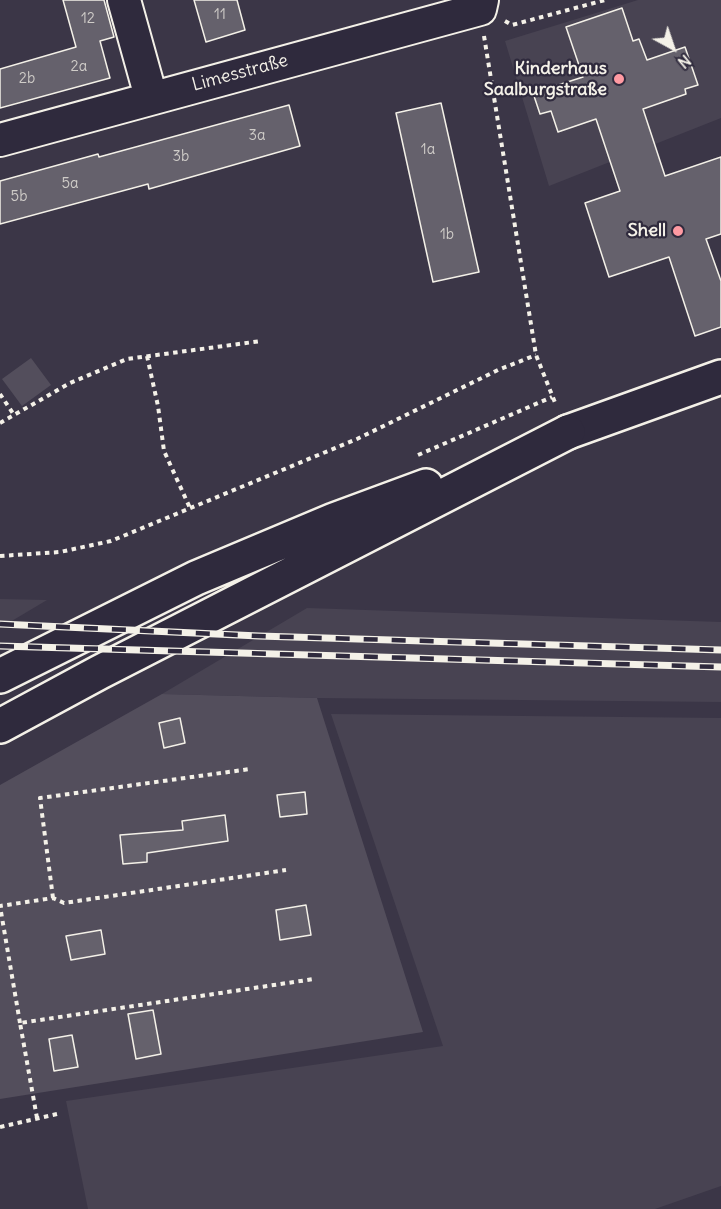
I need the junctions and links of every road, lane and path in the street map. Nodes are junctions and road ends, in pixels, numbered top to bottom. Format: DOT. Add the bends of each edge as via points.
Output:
graph roads {
  1 [pos="124,0"];
  2 [pos="605,0"];
  3 [pos="481,4"];
  4 [pos="151,97"];
  5 [pos="0,140"];
  6 [pos="261,341"];
  7 [pos="536,355"];
  8 [pos="147,356"];
  9 [pos="721,377"];
  10 [pos="0,394"];
  11 [pos="14,415"];
  12 [pos="0,423"];
  13 [pos="568,432"];
  14 [pos="190,508"];
  15 [pos="0,556"];
  16 [pos="0,676"];
  17 [pos="0,726"];
  18 [pos="250,769"];
  19 [pos="286,870"];
  20 [pos="53,898"];
  21 [pos="314,979"];
  22 [pos="20,1023"];
  23 [pos="57,1114"];
  24 [pos="37,1118"];
  25 [pos="0,1127"];
  1 -- 4 [label="street"];
  2 -- 3 [label="path" via="512,25"];
  3 -- 4 [label="street, Limesstraße"];
  3 -- 7 [label="path"];
  4 -- 5 [label="street, Limesstraße"];
  6 -- 8 [label="path"];
  7 -- 13 [label="path"];
  7 -- 14 [label="path" via="357,439"];
  8 -- 11 [label="path" via="127,359 70,382"];
  8 -- 14 [label="path" via="164,451"];
  9 -- 13 [label="main road"];
  10 -- 11 [label="path"];
  11 -- 12 [label="path"];
  13 -- 16 [label="main road" via="334,520 196,578"];
  13 -- 17 [label="main road"];
  14 -- 15 [label="path" via="111,541 60,552"];
  18 -- 20 [label="path" via="40,798"];
  19 -- 20 [label="path" via="64,903"];
  20 -- 22 [label="path" via="0,906"];
  21 -- 22 [label="path"];
  22 -- 24 [label="path"];
  23 -- 24 [label="path"];
  24 -- 25 [label="path"];
}
